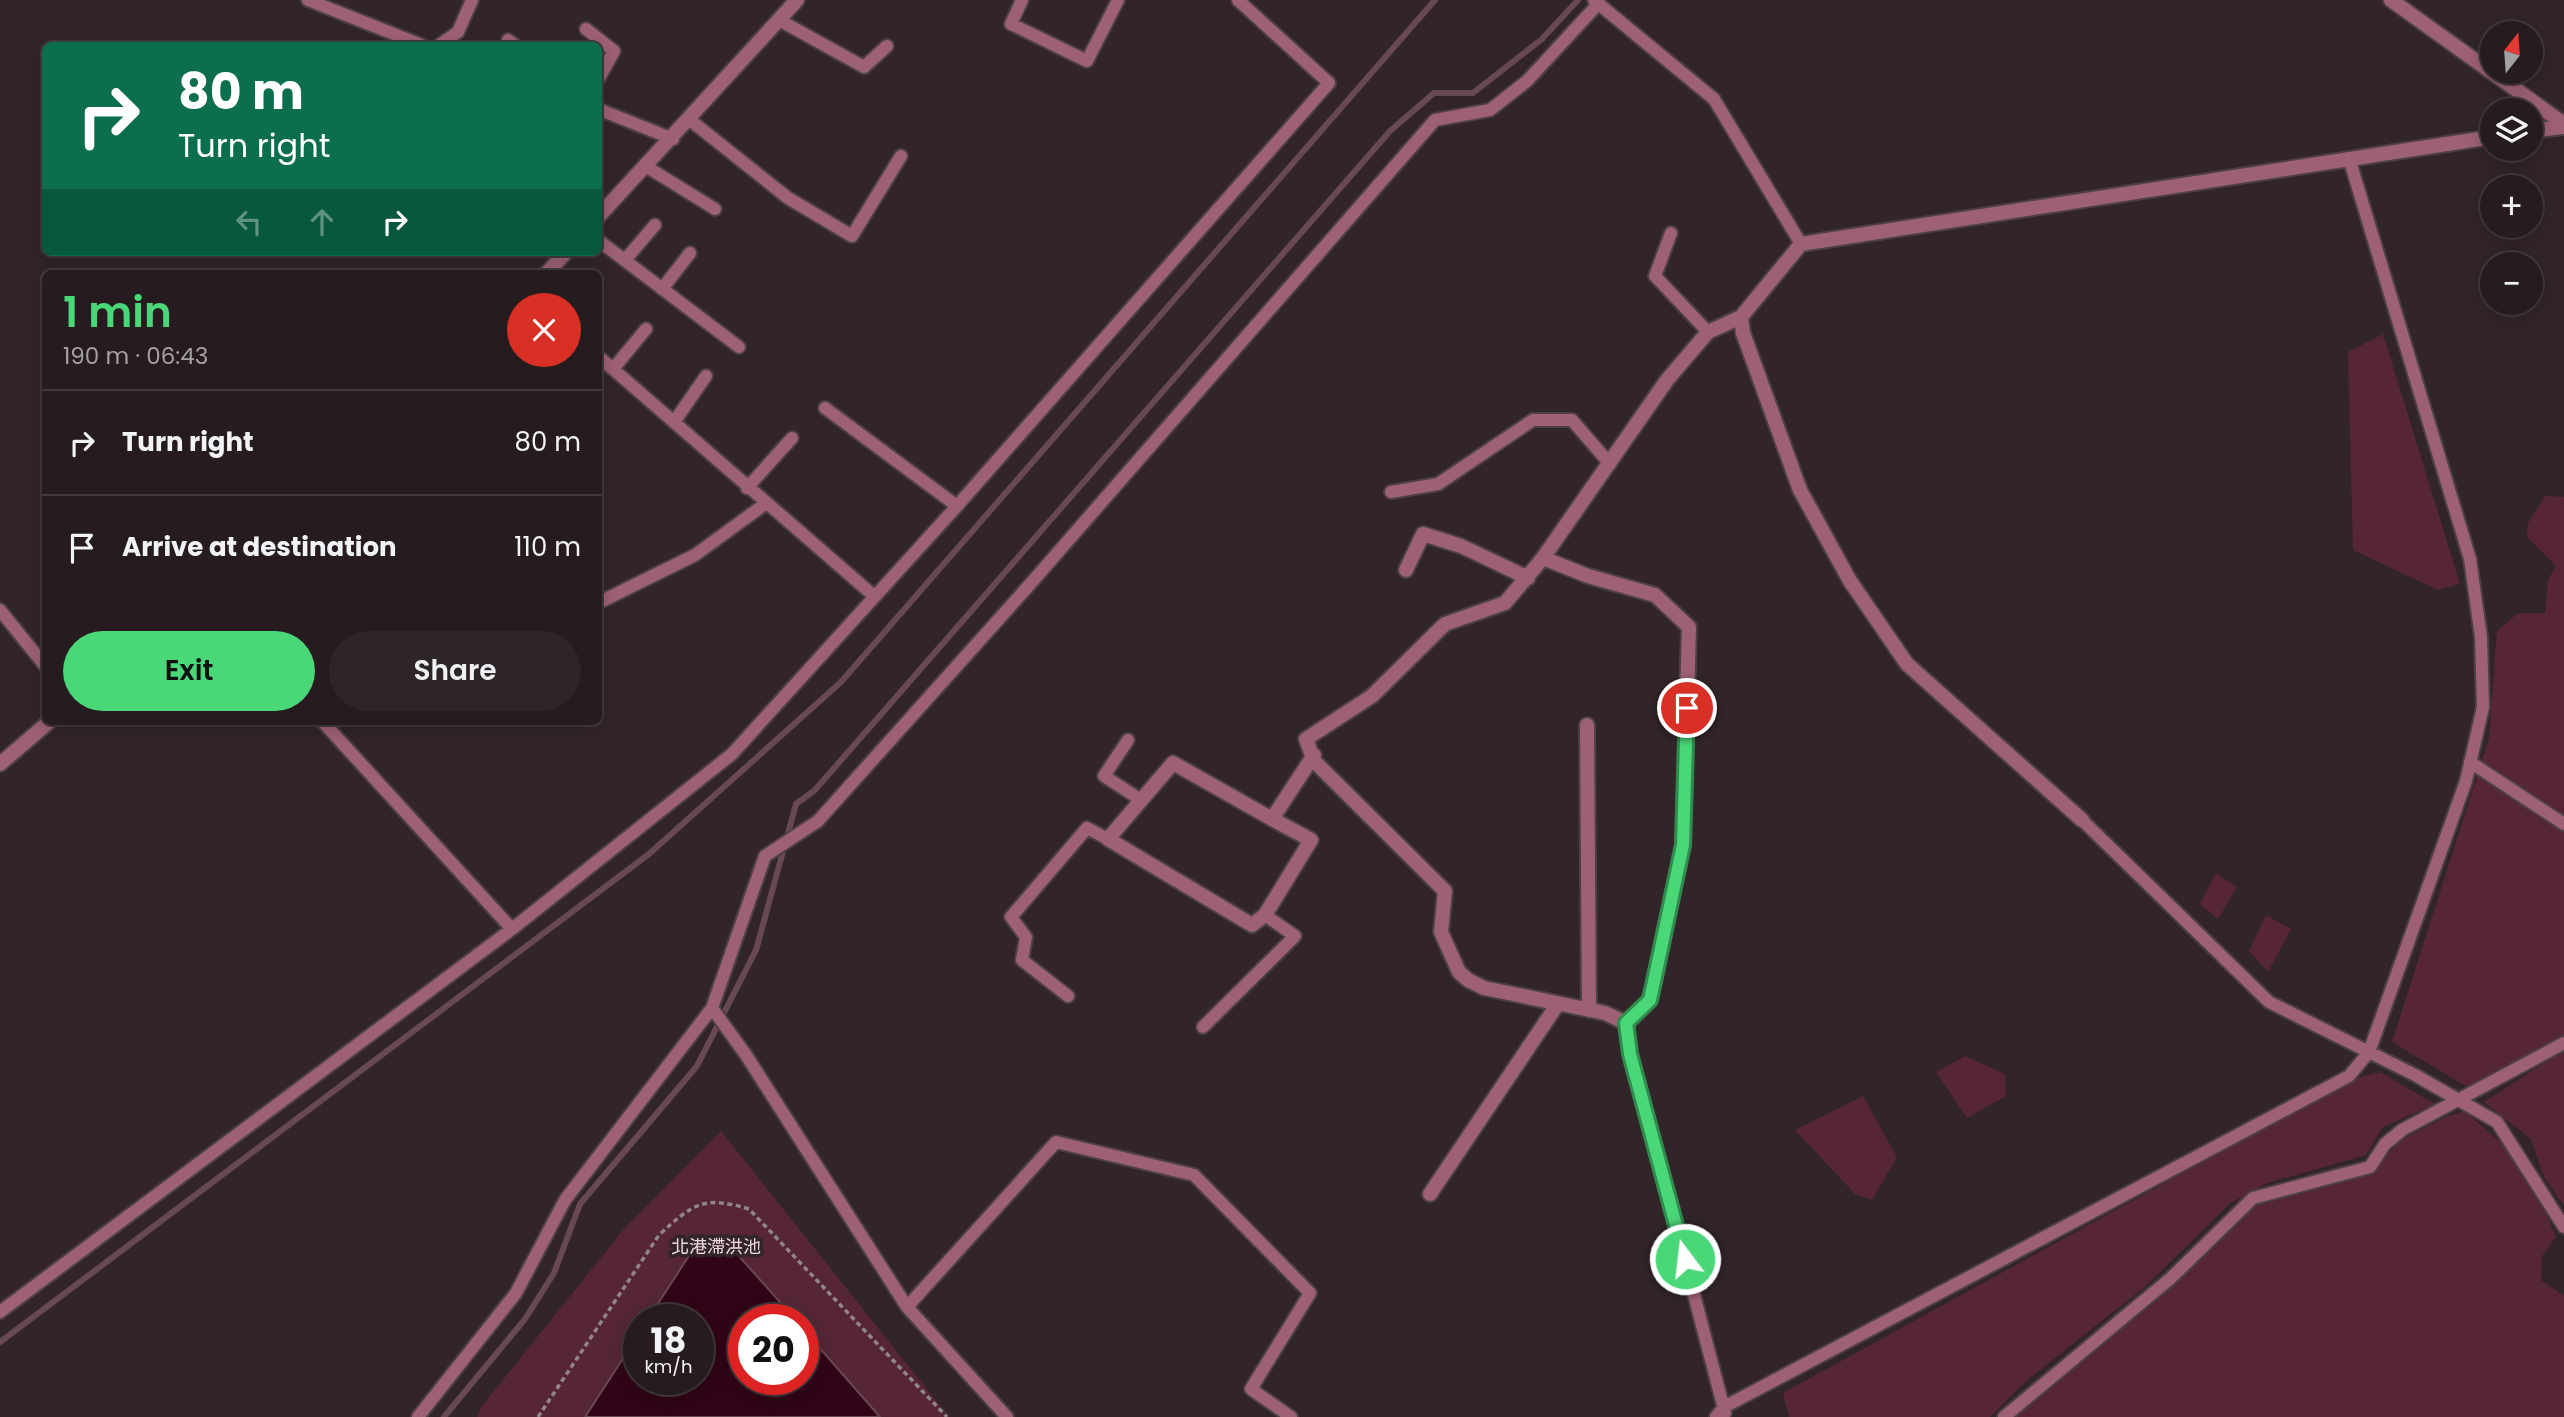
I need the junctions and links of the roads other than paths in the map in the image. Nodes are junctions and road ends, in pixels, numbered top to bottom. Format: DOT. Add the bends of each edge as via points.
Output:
graph roads {
  1 [pos="308,0"];
  2 [pos="472,0"];
  3 [pos="797,0"];
  4 [pos="1022,0"];
  5 [pos="1118,0"];
  6 [pos="1238,0"];
  7 [pos="2391,0"];
  8 [pos="1596,2"];
  9 [pos="779,20"];
  10 [pos="586,29"];
  11 [pos="414,42"];
  12 [pos="444,42"];
  13 [pos="887,46"];
  14 [pos="602,73"];
  15 [pos="602,111"];
  16 [pos="690,120"];
  17 [pos="2564,125"];
  18 [pos="2543,129"];
  19 [pos="673,139"];
  20 [pos="2480,139"];
  21 [pos="901,156"];
  22 [pos="2349,158"];
  23 [pos="646,167"];
  24 [pos="715,209"];
  25 [pos="602,213"];
  26 [pos="655,225"];
  27 [pos="1671,233"];
  28 [pos="602,243"];
  29 [pos="1801,244"];
  30 [pos="690,253"];
  31 [pos="562,256"];
  32 [pos="625,260"];
  33 [pos="550,270"];
  34 [pos="662,289"];
  35 [pos="1741,317"];
  36 [pos="646,329"];
  37 [pos="1708,332"];
  38 [pos="739,347"];
  39 [pos="602,359"];
  40 [pos="613,369"];
  41 [pos="706,376"];
  42 [pos="825,408"];
  43 [pos="674,422"];
  44 [pos="792,438"];
  45 [pos="1610,464"];
  46 [pos="747,488"];
  47 [pos="1391,492"];
  48 [pos="765,504"];
  49 [pos="957,506"];
  50 [pos="1543,558"];
  51 [pos="1406,570"];
  52 [pos="1528,578"];
  53 [pos="874,596"];
  54 [pos="602,601"];
  55 [pos="0,610"];
  56 [pos="42,662"];
  57 [pos="45,725"];
  58 [pos="326,725"];
  59 [pos="1587,725"];
  60 [pos="1128,740"];
  61 [pos="1314,755"];
  62 [pos="2470,762"];
  63 [pos="0,764"];
  64 [pos="1141,800"];
  65 [pos="1272,819"];
  66 [pos="2082,820"];
  67 [pos="2564,824"];
  68 [pos="1108,839"];
  69 [pos="1265,915"];
  70 [pos="512,929"];
  71 [pos="1068,996"];
  72 [pos="1557,1005"];
  73 [pos="712,1007"];
  74 [pos="1589,1010"];
  75 [pos="1626,1023"];
  76 [pos="1203,1027"];
  77 [pos="2564,1043"];
  78 [pos="2370,1052"];
  79 [pos="2459,1100"];
  80 [pos="1430,1194"];
  81 [pos="2564,1227"];
  82 [pos="906,1307"];
  83 [pos="0,1311"];
  84 [pos="1722,1414"];
  85 [pos="418,1417"];
  86 [pos="1007,1417"];
  87 [pos="1292,1417"];
  88 [pos="2004,1417"];
  1 -- 11 [label="lane"];
  2 -- 12 [label="lane" via="458,32"];
  3 -- 9 [label="street"];
  4 -- 5 [label="lane" via="1011,24 1087,61"];
  6 -- 49 [label="lane" via="1329,83"];
  7 -- 17 [label="street"];
  8 -- 29 [label="lane" via="1714,99"];
  8 -- 73 [label="lane" via="1527,81 1490,110 1435,120 818,821 765,856"];
  9 -- 13 [label="lane" via="864,66"];
  9 -- 16 [label="street"];
  10 -- 14 [label="lane" via="614,51"];
  15 -- 19 [label="lane"];
  16 -- 19 [label="street"];
  16 -- 21 [label="lane" via="788,198 852,236"];
  17 -- 18 [label="street"];
  19 -- 23 [label="street"];
  20 -- 22 [label="street"];
  22 -- 29 [label="street"];
  22 -- 62 [label="lane" via="2470,559 2482,637 2483,707"];
  23 -- 24 [label="lane"];
  23 -- 25 [label="street"];
  26 -- 32 [label="lane"];
  27 -- 37 [label="lane" via="1655,276"];
  28 -- 32 [label="lane"];
  29 -- 35 [label="street"];
  30 -- 34 [label="lane"];
  31 -- 33 [label="street"];
  32 -- 34 [label="lane"];
  34 -- 38 [label="lane"];
  35 -- 37 [label="street"];
  35 -- 66 [label="street" via="1800,490 1850,581 1908,664"];
  36 -- 40 [label="lane"];
  37 -- 45 [label="street" via="1667,380"];
  39 -- 40 [label="lane"];
  40 -- 43 [label="lane"];
  41 -- 43 [label="lane"];
  42 -- 49 [label="lane"];
  43 -- 46 [label="lane"];
  44 -- 46 [label="lane"];
  45 -- 47 [label="lane" via="1572,420 1533,420 1438,484"];
  45 -- 50 [label="street"];
  46 -- 48 [label="lane"];
  48 -- 53 [label="lane"];
  48 -- 54 [label="lane" via="695,555"];
  49 -- 53 [label="lane"];
  50 -- 52 [label="street"];
  50 -- 75 [label="street" via="1655,595 1689,627 1683,845 1650,1000"];
  51 -- 52 [label="street" via="1423,534 1461,546"];
  52 -- 61 [label="street" via="1505,603 1444,624 1372,696 1306,739"];
  53 -- 70 [label="lane" via="733,754"];
  55 -- 56 [label="lane"];
  57 -- 63 [label="street"];
  58 -- 70 [label="lane"];
  59 -- 74 [label="street"];
  60 -- 64 [label="lane" via="1104,776"];
  61 -- 65 [label="street"];
  61 -- 72 [label="street" via="1314,761 1444,891 1441,932 1459,972 1483,988"];
  62 -- 67 [label="lane"];
  62 -- 78 [label="lane"];
  64 -- 65 [label="street" via="1173,763"];
  64 -- 68 [label="street"];
  65 -- 69 [label="street" via="1311,840"];
  66 -- 78 [label="lane" via="2269,1002"];
  68 -- 69 [label="street" via="1252,925"];
  68 -- 71 [label="lane" via="1087,828 1011,917 1026,937 1022,960"];
  69 -- 76 [label="lane" via="1295,936"];
  70 -- 83 [label="lane"];
  72 -- 74 [label="street"];
  72 -- 80 [label="street"];
  73 -- 82 [label="lane"];
  73 -- 85 [label="lane" via="565,1200 516,1293"];
  74 -- 75 [label="street"];
  75 -- 84 [label="lane" via="1630,1054"];
  77 -- 79 [label="lane"];
  78 -- 79 [label="lane"];
  78 -- 84 [label="lane" via="2349,1076"];
  79 -- 81 [label="lane" via="2497,1122"];
  79 -- 88 [label="lane" via="2402,1130 2385,1144 2370,1167 2253,1198 2171,1278"];
  82 -- 86 [label="lane"];
  82 -- 87 [label="lane" via="1056,1142 1194,1175 1310,1293 1251,1389"];
}
